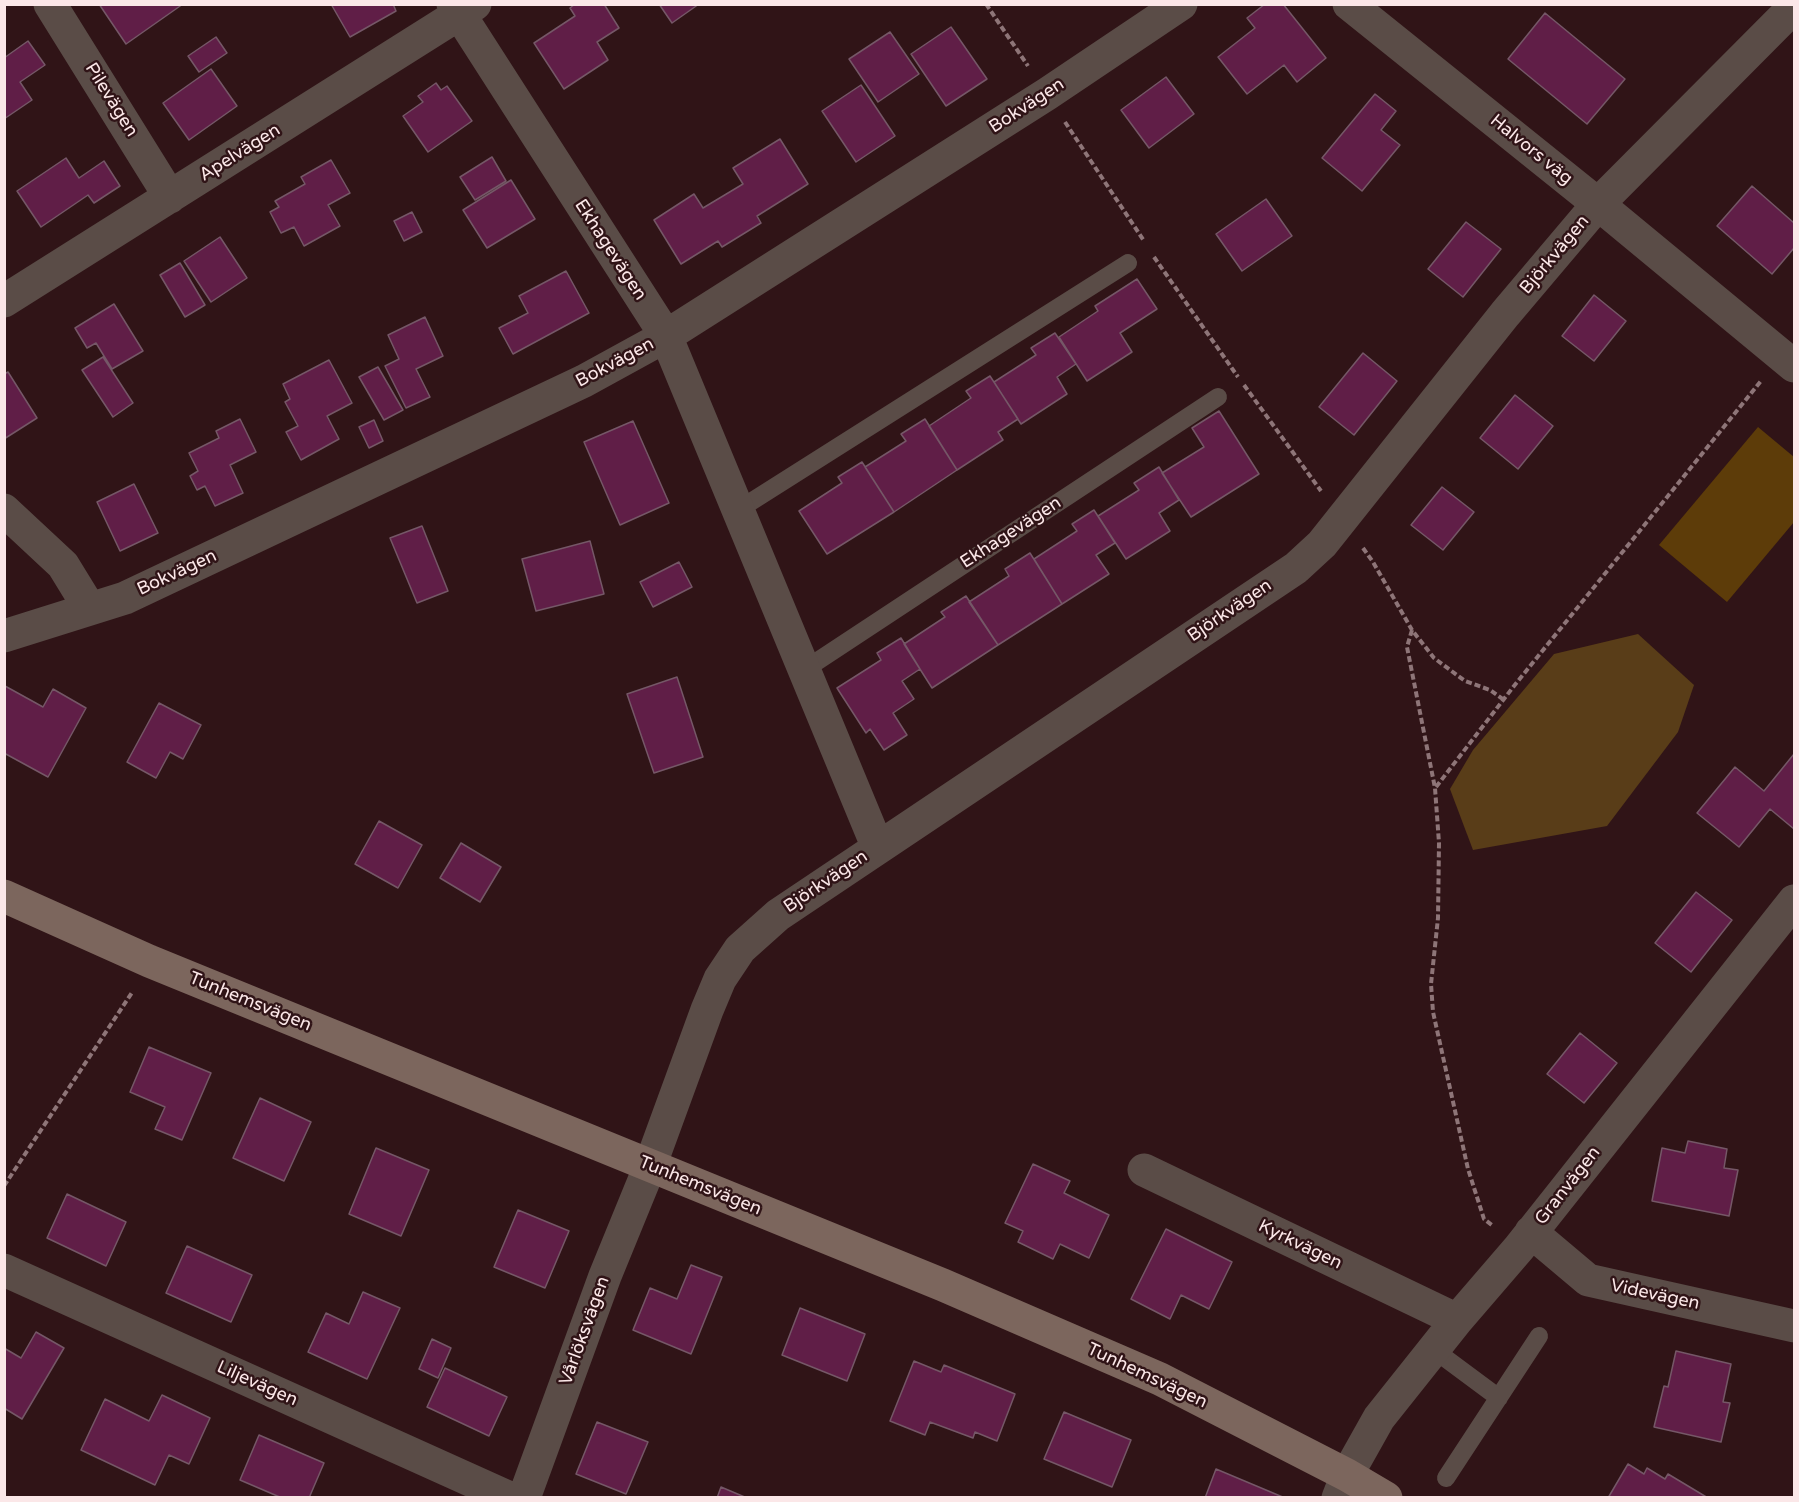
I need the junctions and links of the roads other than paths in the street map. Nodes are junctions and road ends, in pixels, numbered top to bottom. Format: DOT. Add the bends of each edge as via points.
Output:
graph roads {
  1 [pos="50,4"];
  2 [pos="1181,4"];
  3 [pos="1349,4"];
  4 [pos="1794,7"];
  5 [pos="462,8"];
  6 [pos="170,196"];
  7 [pos="1598,204"];
  8 [pos="1128,262"];
  9 [pos="4,301"];
  10 [pos="666,336"];
  11 [pos="1788,361"];
  12 [pos="1218,397"];
  13 [pos="4,510"];
  14 [pos="738,510"];
  15 [pos="90,609"];
  16 [pos="4,636"];
  17 [pos="804,670"];
  18 [pos="878,848"];
  19 [pos="4,896"];
  20 [pos="1794,901"];
  21 [pos="650,1166"];
  22 [pos="1144,1170"];
  23 [pos="1525,1240"];
  24 [pos="4,1270"];
  25 [pos="1457,1320"];
  26 [pos="1794,1326"];
  27 [pos="1539,1336"];
  28 [pos="1433,1349"];
  29 [pos="1499,1398"];
  30 [pos="1446,1478"];
  31 [pos="1343,1486"];
  32 [pos="510,1497"];
  33 [pos="524,1497"];
  34 [pos="1386,1497"];
  1 -- 6 [label="street, Pilevägen"];
  2 -- 10 [label="street, Bokvägen" via="1047,94"];
  3 -- 7 [label="street, Halvors väg"];
  4 -- 7 [label="street, Björkvägen"];
  5 -- 6 [label="street, Apelvägen"];
  5 -- 10 [label="street, Ekhagevägen"];
  6 -- 9 [label="street, Apelvägen"];
  7 -- 11 [label="street, Halvors väg"];
  7 -- 18 [label="street, Björkvägen" via="1322,544 1296,568"];
  8 -- 14 [label="lane"];
  10 -- 14 [label="street, Ekhagevägen"];
  10 -- 15 [label="street, Bokvägen" via="584,381 125,598"];
  12 -- 17 [label="lane, Ekhagevägen"];
  13 -- 15 [label="street" via="63,565"];
  14 -- 17 [label="street, Ekhagevägen"];
  15 -- 16 [label="street, Bokvägen"];
  17 -- 18 [label="street, Ekhagevägen"];
  18 -- 21 [label="street, Björkvägen" via="778,915 740,949 706,1010"];
  19 -- 21 [label="street, Tunhemsvägen" via="149,961"];
  20 -- 23 [label="street, Granvägen"];
  21 -- 31 [label="street, Tunhemsvägen" via="943,1285 1160,1379"];
  21 -- 33 [label="street, Vårlöksvägen"];
  22 -- 25 [label="street, Kyrkvägen"];
  23 -- 25 [label="street, Granvägen"];
  23 -- 26 [label="street, Videvägen" via="1588,1280"];
  24 -- 32 [label="street, Liljevägen"];
  25 -- 28 [label="street, Granvägen"];
  27 -- 29 [label="lane"];
  28 -- 29 [label="lane"];
  28 -- 31 [label="street, Granvägen" via="1378,1418"];
  29 -- 30 [label="lane"];
  31 -- 34 [label="street, Tunhemsvägen"];
}
